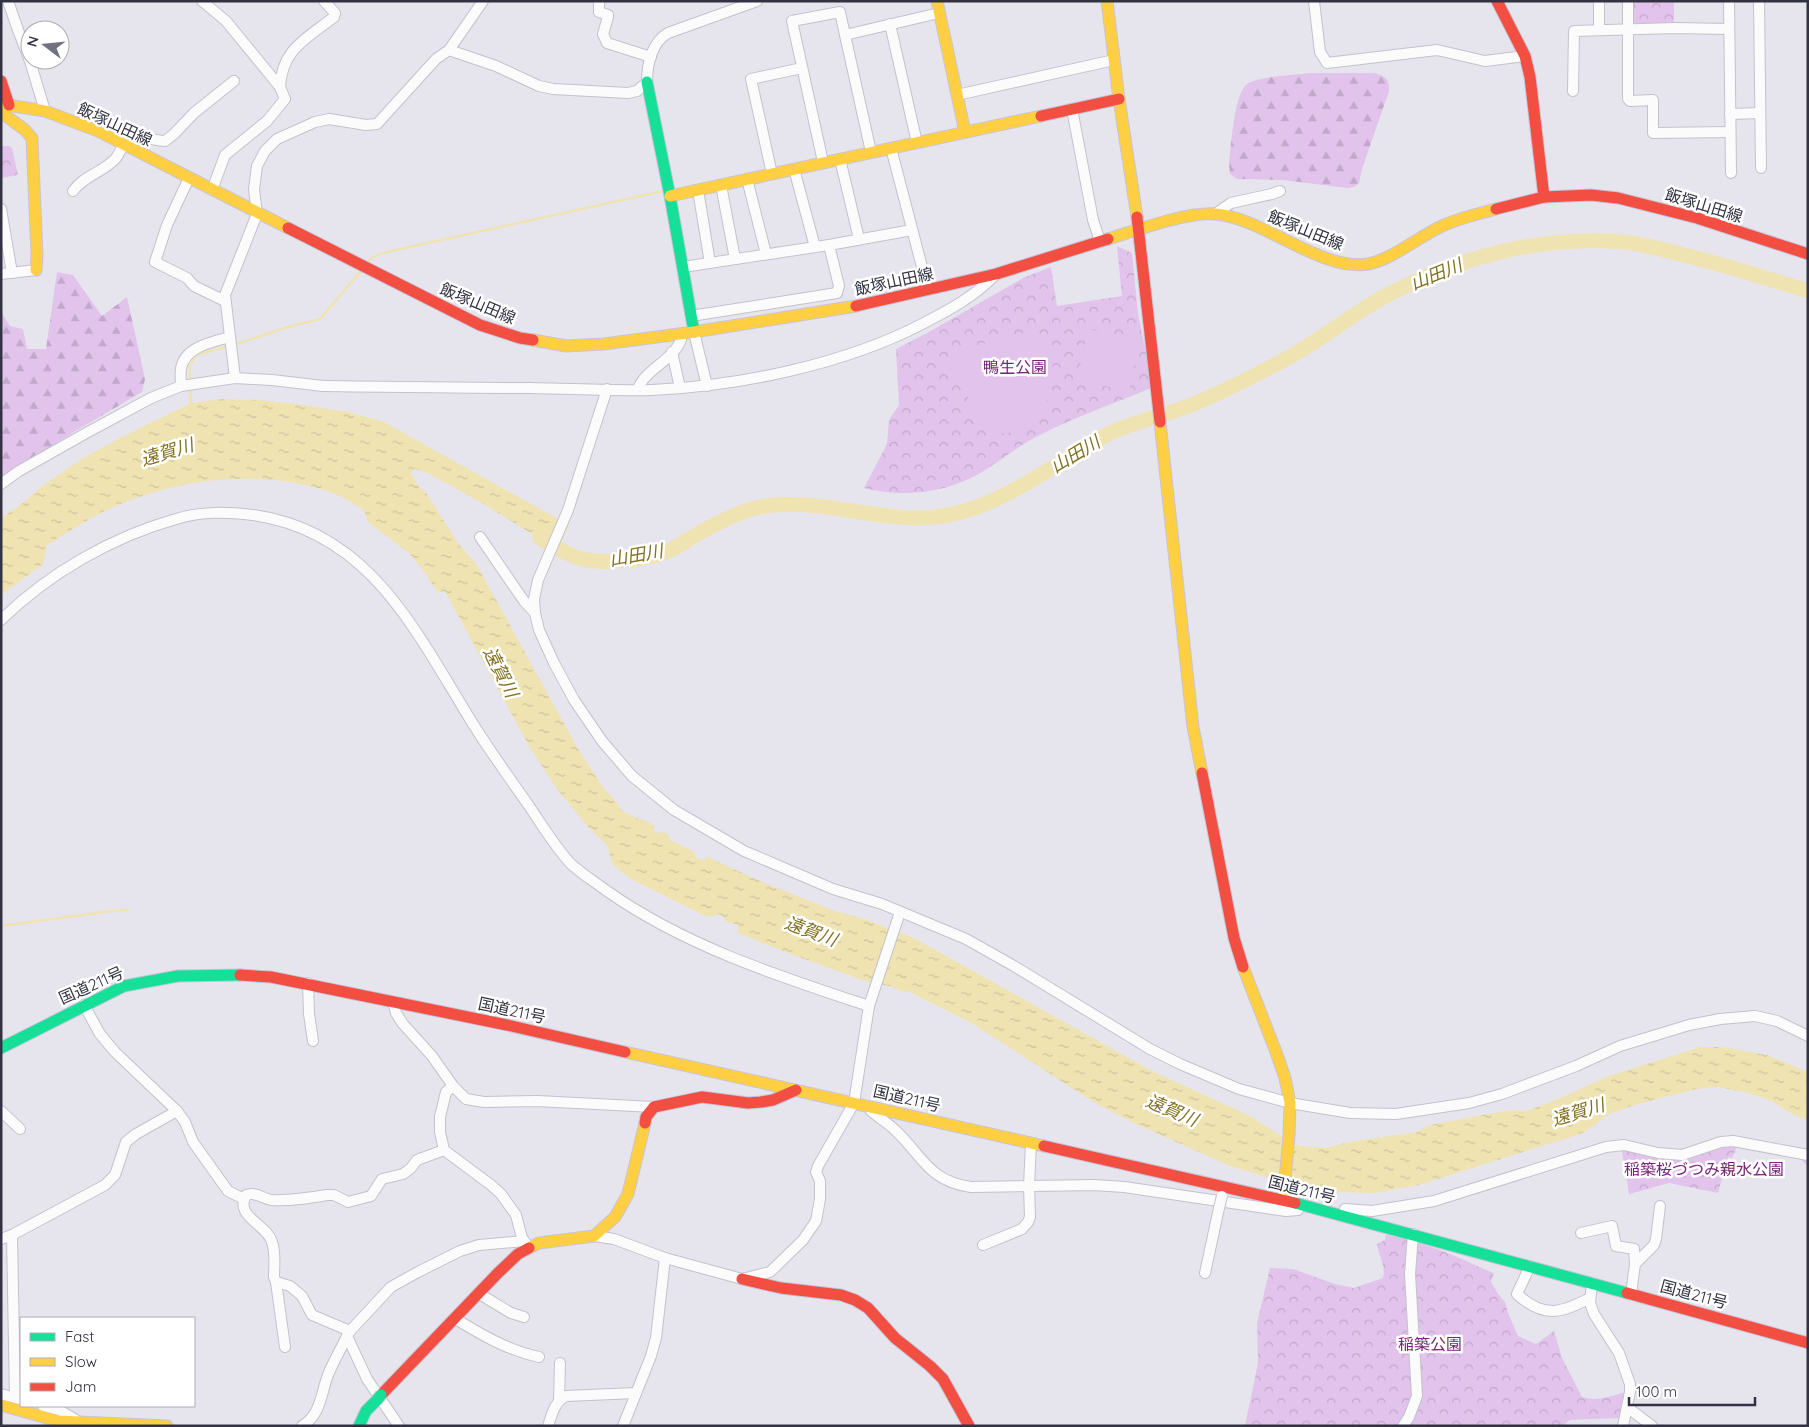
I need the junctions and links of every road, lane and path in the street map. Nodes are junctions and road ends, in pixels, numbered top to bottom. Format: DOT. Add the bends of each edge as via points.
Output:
graph roads {
  1 [pos="8,1"];
  2 [pos="202,1"];
  3 [pos="324,1"];
  4 [pos="483,1"];
  5 [pos="599,1"];
  6 [pos="757,1"];
  7 [pos="937,1"];
  8 [pos="1107,1"];
  9 [pos="1314,1"];
  10 [pos="1497,1"];
  11 [pos="1599,1"];
  12 [pos="1628,1"];
  13 [pos="1729,1"];
  14 [pos="1760,1"];
  15 [pos="939,13"];
  16 [pos="890,24"];
  17 [pos="1628,29"];
  18 [pos="1729,29"];
  19 [pos="1599,30"];
  20 [pos="845,34"];
  21 [pos="449,50"];
  22 [pos="1525,56"];
  23 [pos="651,57"];
  24 [pos="1114,60"];
  25 [pos="802,68"];
  26 [pos="1,81"];
  27 [pos="234,81"];
  28 [pos="647,82"];
  29 [pos="280,87"];
  30 [pos="1573,92"];
  31 [pos="957,94"];
  32 [pos="1119,100"];
  33 [pos="4,107"];
  34 [pos="1072,109"];
  35 [pos="45,112"];
  36 [pos="1760,113"];
  37 [pos="1730,114"];
  38 [pos="965,132"];
  39 [pos="1730,132"];
  40 [pos="917,142"];
  41 [pos="124,145"];
  42 [pos="890,148"];
  43 [pos="871,152"];
  44 [pos="840,159"];
  45 [pos="823,162"];
  46 [pos="1761,168"];
  47 [pos="794,169"];
  48 [pos="1731,173"];
  49 [pos="772,174"];
  50 [pos="189,178"];
  51 [pos="748,179"];
  52 [pos="721,185"];
  53 [pos="212,190"];
  54 [pos="698,190"];
  55 [pos="73,191"];
  56 [pos="1280,191"];
  57 [pos="670,196"];
  58 [pos="1544,196"];
  59 [pos="1,209"];
  60 [pos="257,214"];
  61 [pos="1215,214"];
  62 [pos="1140,229"];
  63 [pos="912,230"];
  64 [pos="859,239"];
  65 [pos="1100,241"];
  66 [pos="829,245"];
  67 [pos="814,247"];
  68 [pos="766,254"];
  69 [pos="1808,254"];
  70 [pos="735,259"];
  71 [pos="710,263"];
  72 [pos="683,267"];
  73 [pos="36,270"];
  74 [pos="6,273"];
  75 [pos="996,274"];
  76 [pos="928,290"];
  77 [pos="226,301"];
  78 [pos="692,316"];
  79 [pos="694,332"];
  80 [pos="682,334"];
  81 [pos="230,342"];
  82 [pos="672,352"];
  83 [pos="235,378"];
  84 [pos="181,386"];
  85 [pos="707,386"];
  86 [pos="680,388"];
  87 [pos="607,389"];
  88 [pos="638,390"];
  89 [pos="1,484"];
  90 [pos="480,537"];
  91 [pos="535,613"];
  92 [pos="1,620"];
  93 [pos="900,914"];
  94 [pos="308,983"];
  95 [pos="393,1002"];
  96 [pos="870,1004"];
  97 [pos="84,1005"];
  98 [pos="1808,1036"];
  99 [pos="313,1041"];
  100 [pos="1,1048"];
  101 [pos="453,1086"];
  102 [pos="796,1090"];
  103 [pos="1290,1103"];
  104 [pos="858,1104"];
  105 [pos="654,1107"];
  106 [pos="1,1111"];
  107 [pos="177,1111"];
  108 [pos="20,1129"];
  109 [pos="1031,1143"];
  110 [pos="444,1150"];
  111 [pos="1808,1155"];
  112 [pos="1029,1186"];
  113 [pos="1223,1192"];
  114 [pos="1284,1197"];
  115 [pos="244,1199"];
  116 [pos="1660,1206"];
  117 [pos="1313,1207"];
  118 [pos="1581,1233"];
  119 [pos="1413,1234"];
  120 [pos="12,1235"];
  121 [pos="594,1236"];
  122 [pos="1,1239"];
  123 [pos="527,1244"];
  124 [pos="982,1246"];
  125 [pos="665,1258"];
  126 [pos="1635,1264"];
  127 [pos="1530,1266"];
  128 [pos="1205,1274"];
  129 [pos="742,1279"];
  130 [pos="276,1282"];
  131 [pos="1592,1283"];
  132 [pos="478,1293"];
  133 [pos="1631,1294"];
  134 [pos="1590,1298"];
  135 [pos="524,1317"];
  136 [pos="454,1318"];
  137 [pos="349,1334"];
  138 [pos="1808,1342"];
  139 [pos="285,1347"];
  140 [pos="539,1357"];
  141 [pos="560,1363"];
  142 [pos="636,1393"];
  143 [pos="1,1394"];
  144 [pos="18,1398"];
  145 [pos="559,1400"];
  146 [pos="1,1405"];
  147 [pos="47,1407"];
  148 [pos="1627,1407"];
  149 [pos="89,1423"];
  150 [pos="167,1426"];
  151 [pos="302,1426"];
  152 [pos="359,1426"];
  153 [pos="399,1426"];
  154 [pos="548,1426"];
  155 [pos="623,1426"];
  156 [pos="969,1426"];
  157 [pos="1403,1426"];
  158 [pos="1623,1426"];
  159 [pos="1652,1426"];
  1 -- 35 [label="street"];
  2 -- 29 [label="street" via="226,21"];
  3 -- 29 [label="street" via="335,13 334,17 286,59"];
  4 -- 21 [label="street"];
  5 -- 23 [label="street" via="599,12 608,15 603,34 607,43"];
  6 -- 23 [label="street" via="660,37"];
  7 -- 15 [label="main road"];
  8 -- 24 [label="main road"];
  9 -- 22 [label="street" via="1320,52 1327,63 1437,50 1484,61"];
  10 -- 22 [label="main road"];
  11 -- 19 [label="street"];
  12 -- 17 [label="street"];
  13 -- 18 [label="street"];
  14 -- 36 [label="street"];
  15 -- 16 [label="street"];
  15 -- 31 [label="main road"];
  16 -- 20 [label="street"];
  16 -- 40 [label="street"];
  17 -- 18 [label="street"];
  17 -- 19 [label="street"];
  17 -- 39 [label="street" via="1628,99 1653,100 1653,133"];
  18 -- 37 [label="street"];
  19 -- 30 [label="street" via="1574,31"];
  20 -- 25 [label="street" via="840,12 792,21"];
  20 -- 43 [label="street"];
  21 -- 28 [label="street" via="553,89 628,93 637,91"];
  21 -- 60 [label="street" via="436,59 377,124 329,118 277,139 257,166 254,189"];
  22 -- 58 [label="main road"];
  23 -- 28 [label="street"];
  24 -- 31 [label="street"];
  24 -- 32 [label="main road"];
  25 -- 45 [label="street"];
  25 -- 49 [label="street" via="751,79"];
  26 -- 33 [label="main road"];
  27 -- 41 [label="street" via="164,141 141,137"];
  28 -- 57 [label="main road"];
  29 -- 53 [label="street" via="285,99 267,121 225,155"];
  31 -- 38 [label="main road"];
  32 -- 34 [label="main road"];
  32 -- 62 [label="main road"];
  33 -- 35 [label="main road, 飯塚山田線"];
  33 -- 73 [label="main road" via="7,119 20,125 32,138"];
  34 -- 38 [label="main road"];
  34 -- 65 [label="street"];
  35 -- 41 [label="main road, 飯塚山田線"];
  36 -- 37 [label="street"];
  36 -- 46 [label="street"];
  37 -- 39 [label="street"];
  38 -- 40 [label="main road"];
  39 -- 48 [label="street"];
  40 -- 42 [label="main road"];
  41 -- 50 [label="main road, 飯塚山田線"];
  41 -- 55 [label="street" via="116,158 78,184"];
  42 -- 43 [label="main road"];
  42 -- 63 [label="street"];
  43 -- 44 [label="main road"];
  44 -- 45 [label="main road"];
  44 -- 64 [label="street"];
  45 -- 47 [label="main road"];
  47 -- 49 [label="main road"];
  47 -- 67 [label="street"];
  49 -- 51 [label="main road"];
  50 -- 53 [label="main road, 飯塚山田線"];
  50 -- 77 [label="street" via="154,262"];
  51 -- 52 [label="main road"];
  51 -- 68 [label="street"];
  52 -- 54 [label="main road"];
  52 -- 70 [label="street"];
  53 -- 60 [label="main road, 飯塚山田線"];
  54 -- 57 [label="main road"];
  54 -- 71 [label="street"];
  56 -- 61 [label="street" via="1230,203"];
  57 -- 72 [label="main road"];
  58 -- 61 [label="main road, 飯塚山田線" via="1472,214 1368,264 1326,258 1232,217"];
  58 -- 69 [label="main road, 飯塚山田線" via="1618,198 1697,218"];
  59 -- 74 [label="street"];
  60 -- 77 [label="street" via="226,290"];
  60 -- 80 [label="main road, 飯塚山田線" via="480,326 520,338 566,346"];
  61 -- 62 [label="main road, 飯塚山田線" via="1198,214"];
  62 -- 65 [label="main road, 飯塚山田線"];
  62 -- 103 [label="main road" via="1193,727 1234,938 1285,1078"];
  63 -- 64 [label="street"];
  63 -- 76 [label="street"];
  64 -- 66 [label="street"];
  65 -- 75 [label="main road, 飯塚山田線"];
  66 -- 67 [label="street"];
  66 -- 78 [label="street" via="839,286 836,293"];
  67 -- 68 [label="street"];
  68 -- 70 [label="street"];
  70 -- 71 [label="street"];
  71 -- 72 [label="street"];
  72 -- 78 [label="main road"];
  73 -- 74 [label="street"];
  75 -- 76 [label="main road, 飯塚山田線"];
  75 -- 85 [label="street" via="967,299 872,347 832,360"];
  76 -- 79 [label="main road, 飯塚山田線" via="872,303"];
  77 -- 81 [label="street"];
  78 -- 79 [label="main road"];
  79 -- 80 [label="main road, 飯塚山田線"];
  79 -- 85 [label="street"];
  80 -- 82 [label="street"];
  81 -- 83 [label="street"];
  81 -- 84 [label="street" via="197,348 188,354 180,371"];
  82 -- 86 [label="street"];
  82 -- 88 [label="street" via="641,382"];
  83 -- 84 [label="street"];
  83 -- 87 [label="street" via="324,386"];
  84 -- 89 [label="street" via="151,398 88,432"];
  85 -- 86 [label="street"];
  86 -- 88 [label="street"];
  87 -- 88 [label="street"];
  87 -- 91 [label="street" via="568,510 538,580"];
  90 -- 91 [label="street"];
  91 -- 93 [label="street" via="539,630 574,700 602,741 632,776 674,810 744,851 833,889 882,904"];
  92 -- 96 [label="street" via="23,599 78,562 149,526 213,512 262,517 291,524 339,548 380,582 552,840 571,863 624,903 687,938 789,980"];
  93 -- 96 [label="street"];
  93 -- 103 [label="street" via="966,939 1180,1064 1239,1089"];
  94 -- 95 [label="main road, 国道211号"];
  94 -- 97 [label="main road, 国道211号" via="246,974 187,975 122,987"];
  94 -- 99 [label="street"];
  95 -- 101 [label="street" via="403,1024"];
  95 -- 102 [label="main road, 国道211号"];
  96 -- 104 [label="street"];
  97 -- 100 [label="main road, 国道211号"];
  97 -- 107 [label="street" via="100,1034 115,1052"];
  98 -- 103 [label="street" via="1776,1021 1755,1016 1720,1019 1620,1046 1502,1094 1469,1102 1396,1114 1350,1113"];
  101 -- 105 [label="street" via="460,1095 473,1101"];
  101 -- 110 [label="street" via="446,1092 440,1117"];
  102 -- 104 [label="main road, 国道211号"];
  102 -- 105 [label="main road" via="761,1102 702,1097"];
  103 -- 114 [label="main road"];
  104 -- 109 [label="main road, 国道211号"];
  104 -- 112 [label="street" via="895,1130 940,1178 971,1187"];
  104 -- 129 [label="street" via="818,1166 820,1199 816,1221 803,1240 770,1272"];
  105 -- 121 [label="main road" via="646,1117 622,1207"];
  106 -- 108 [label="street"];
  107 -- 115 [label="street" via="193,1142 228,1191"];
  107 -- 120 [label="street" via="126,1142 115,1175 105,1185"];
  109 -- 112 [label="street"];
  109 -- 113 [label="main road, 国道211号"];
  110 -- 115 [label="street" via="417,1160 403,1174 382,1179 371,1196 348,1202 334,1195 269,1200 250,1193"];
  110 -- 123 [label="street" via="501,1194 516,1215"];
  111 -- 117 [label="street" via="1733,1142 1721,1142 1682,1154 1658,1153 1624,1145 1606,1147 1434,1201 1372,1211"];
  112 -- 117 [label="street" via="1124,1187 1286,1211"];
  112 -- 124 [label="street" via="1028,1222 1022,1229"];
  113 -- 114 [label="main road, 国道211号"];
  113 -- 128 [label="street, bridge"];
  114 -- 117 [label="main road, 国道211号"];
  115 -- 130 [label="street" via="247,1214 272,1241"];
  116 -- 126 [label="street" via="1654,1245"];
  117 -- 119 [label="main road, 国道211号"];
  118 -- 126 [label="street" via="1612,1226 1616,1246 1634,1249"];
  119 -- 127 [label="main road, 国道211号"];
  119 -- 157 [label="street" via="1410,1274 1417,1396"];
  120 -- 122 [label="street"];
  120 -- 144 [label="street"];
  121 -- 123 [label="main road"];
  121 -- 125 [label="street" via="614,1239"];
  123 -- 132 [label="main road"];
  123 -- 137 [label="street" via="479,1244 460,1250 391,1287"];
  125 -- 129 [label="street"];
  125 -- 142 [label="street" via="656,1338"];
  126 -- 133 [label="street"];
  127 -- 131 [label="main road, 国道211号"];
  127 -- 134 [label="street" via="1517,1294 1526,1303 1561,1311"];
  129 -- 156 [label="main road" via="781,1288 841,1295 868,1308 895,1338 943,1379"];
  130 -- 137 [label="street" via="290,1286 302,1296 312,1316"];
  130 -- 139 [label="street"];
  131 -- 133 [label="main road, 国道211号"];
  131 -- 134 [label="street"];
  132 -- 135 [label="street"];
  132 -- 136 [label="main road"];
  133 -- 138 [label="main road, 国道211号"];
  134 -- 148 [label="street" via="1594,1314 1619,1353 1628,1378"];
  136 -- 140 [label="street" via="503,1346"];
  136 -- 152 [label="main road" via="366,1411"];
  137 -- 151 [label="street" via="328,1376 317,1411"];
  137 -- 153 [label="street" via="367,1379"];
  141 -- 145 [label="street"];
  142 -- 145 [label="street" via="566,1396"];
  142 -- 155 [label="street"];
  143 -- 144 [label="street"];
  145 -- 154 [label="street"];
  146 -- 149 [label="main road" via="58,1422"];
  147 -- 149 [label="street"];
  148 -- 158 [label="street"];
  148 -- 159 [label="street"];
  149 -- 150 [label="main road"];
}
